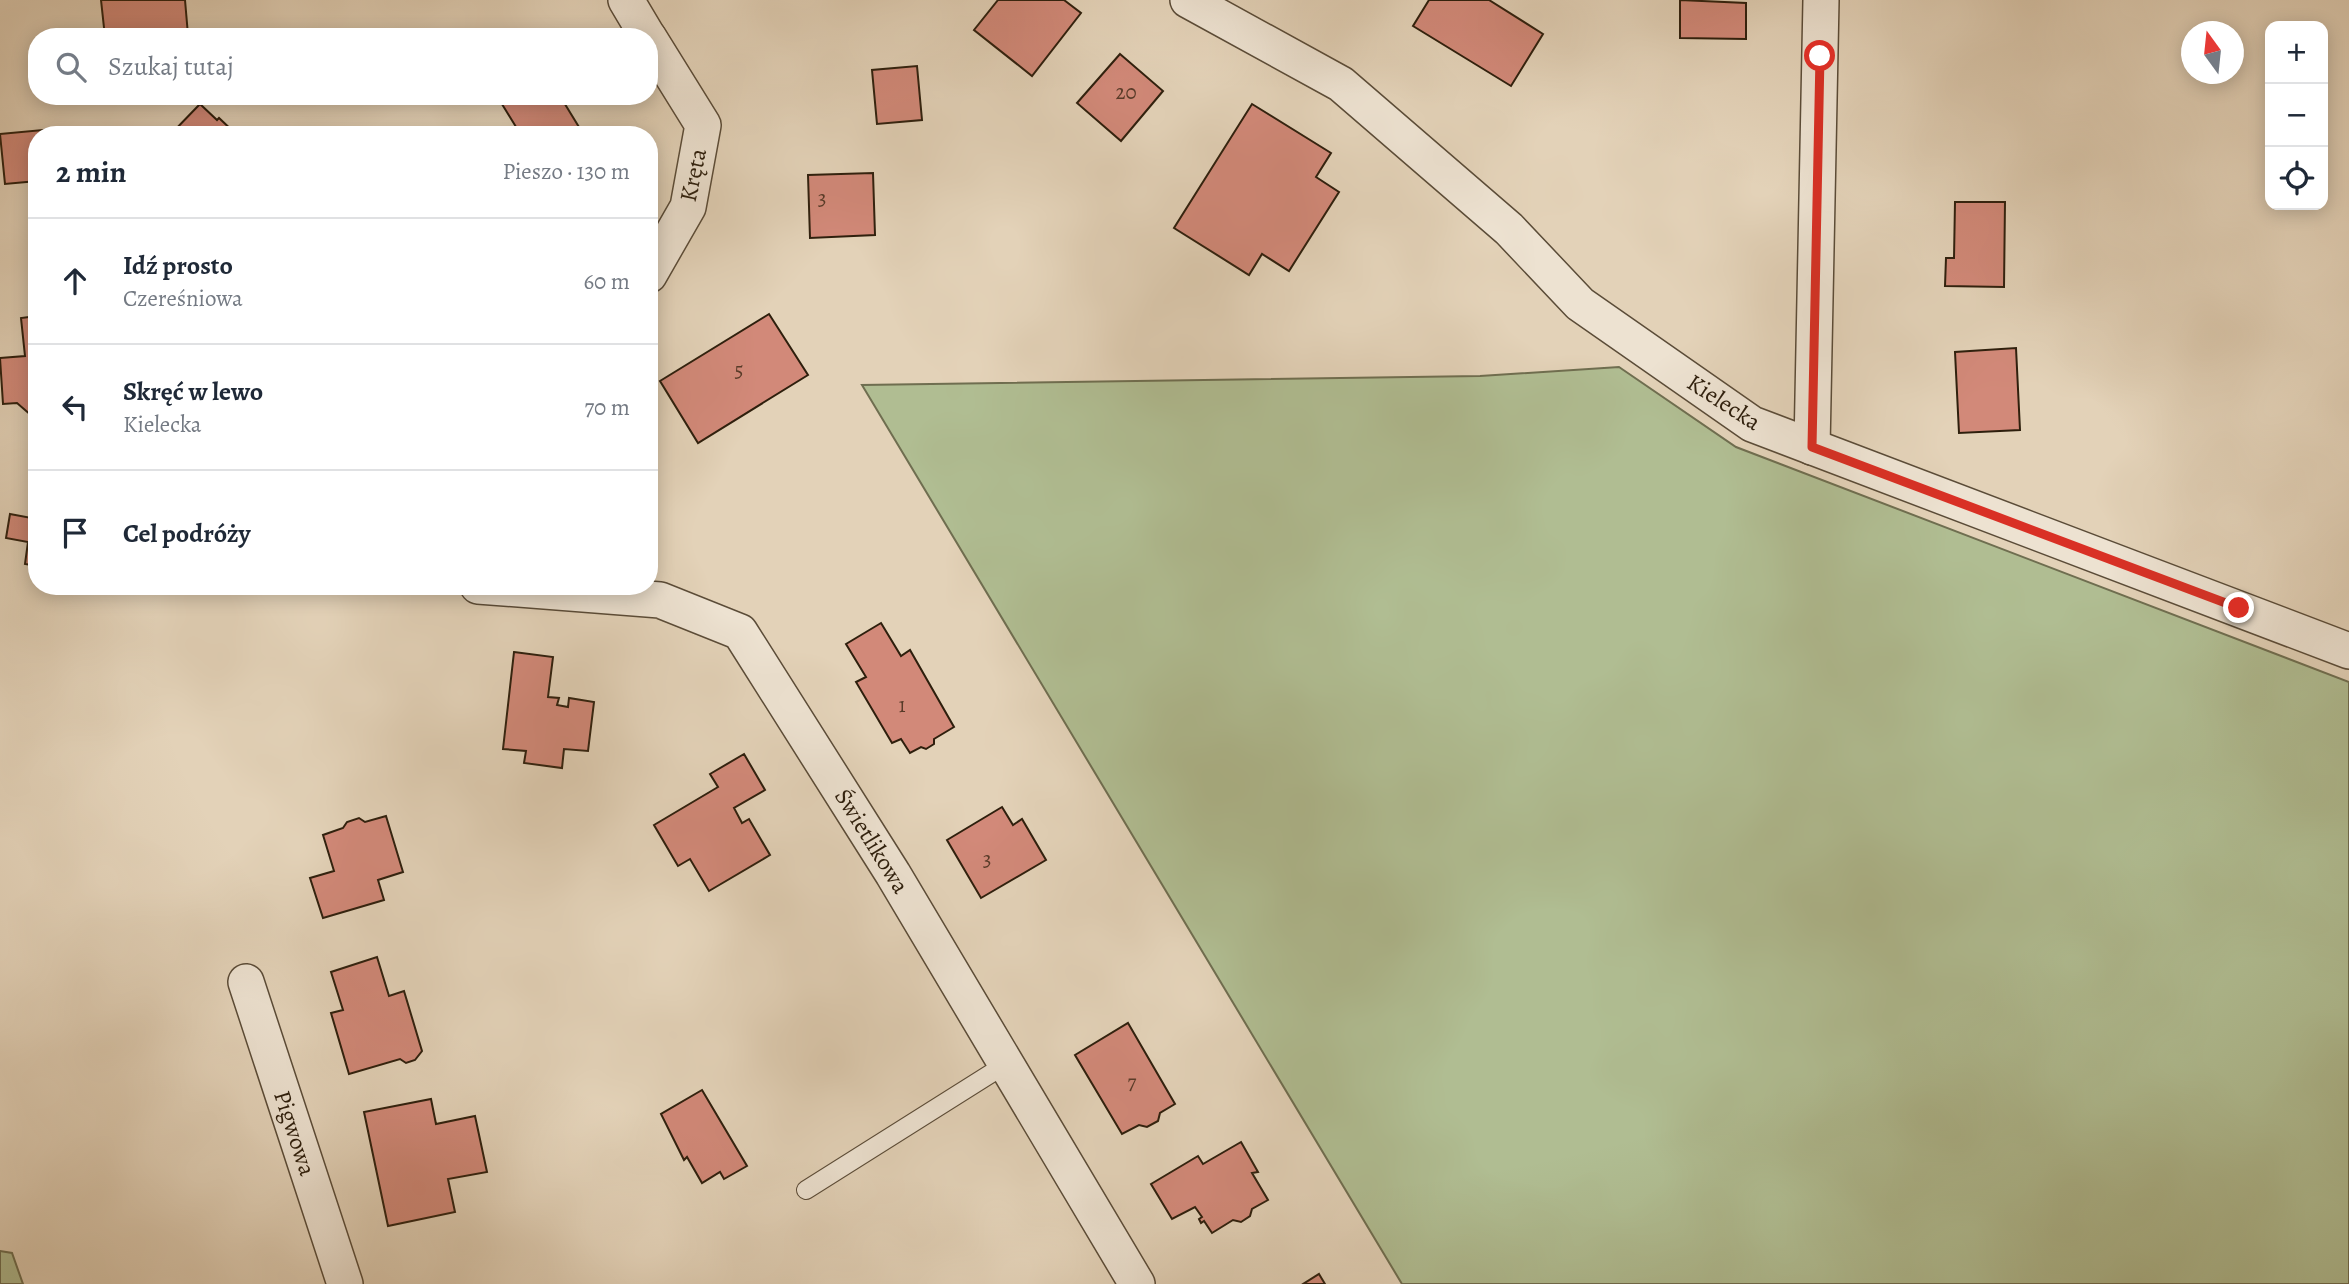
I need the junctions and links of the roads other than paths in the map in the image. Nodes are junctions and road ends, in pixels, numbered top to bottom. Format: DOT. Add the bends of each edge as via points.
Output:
graph roads {
  1 [pos="626,0"];
  2 [pos="1188,0"];
  3 [pos="1821,0"];
  4 [pos="643,28"];
  5 [pos="658,52"];
  6 [pos="658,259"];
  7 [pos="1812,447"];
  8 [pos="595,595"];
  9 [pos="2349,651"];
  10 [pos="246,982"];
  11 [pos="1006,1064"];
  12 [pos="806,1190"];
  13 [pos="345,1284"];
  14 [pos="1136,1284"];
  1 -- 4 [label="street, Kręta"];
  2 -- 7 [label="street, Kielecka" via="1341,84 1509,229 1580,304 1752,424"];
  3 -- 7 [label="street"];
  5 -- 6 [label="street, Kręta" via="703,125 688,207"];
  7 -- 9 [label="street, Kielecka"];
  8 -- 11 [label="street, Świetlikowa" via="660,600 740,632"];
  10 -- 13 [label="street, Pigwowa"];
  11 -- 12 [label="lane"];
  11 -- 14 [label="street, Świetlikowa"];
}
